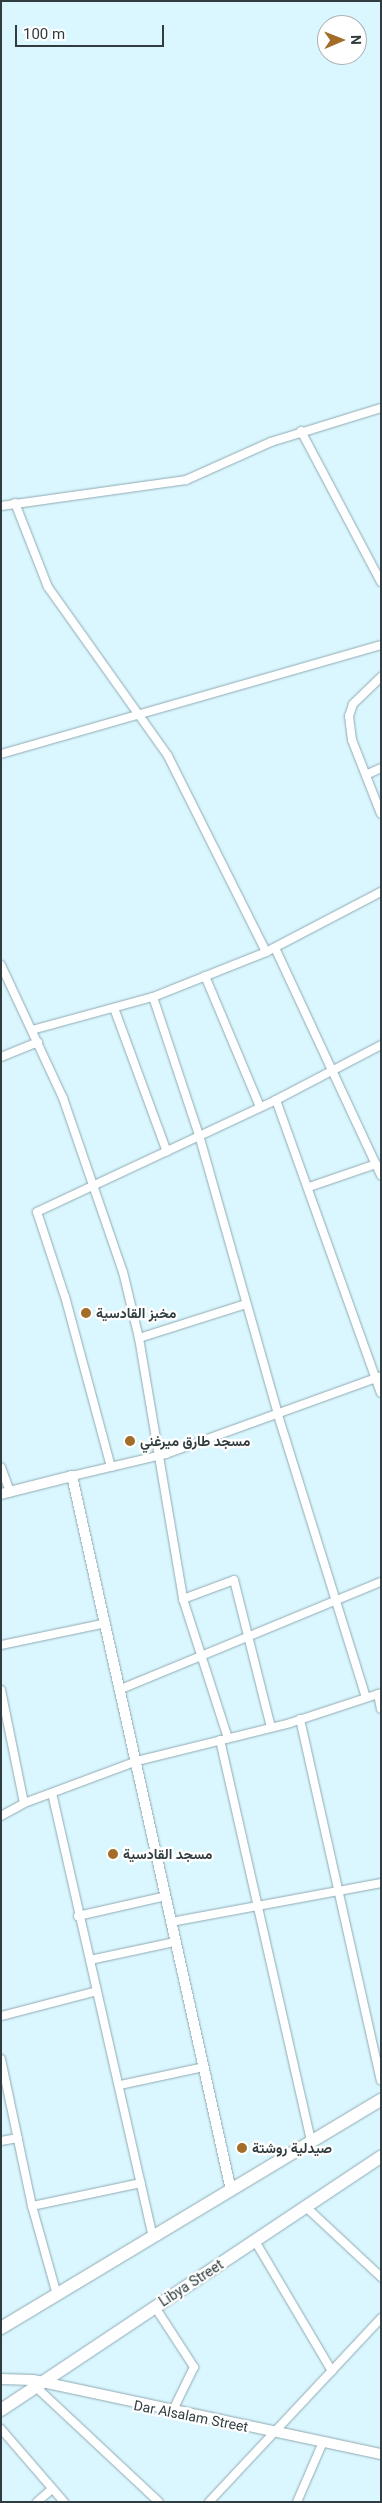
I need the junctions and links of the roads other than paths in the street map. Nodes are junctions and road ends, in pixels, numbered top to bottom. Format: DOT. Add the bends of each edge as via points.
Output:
graph roads {
  1 [pos="381,408"];
  2 [pos="301,431"];
  3 [pos="15,503"];
  4 [pos="1,506"];
  5 [pos="381,582"];
  6 [pos="381,645"];
  7 [pos="381,677"];
  8 [pos="138,716"];
  9 [pos="1,754"];
  10 [pos="381,768"];
  11 [pos="368,774"];
  12 [pos="381,814"];
  13 [pos="381,892"];
  14 [pos="275,948"];
  15 [pos="266,952"];
  16 [pos="1,965"];
  17 [pos="205,976"];
  18 [pos="4,979"];
  19 [pos="152,997"];
  20 [pos="114,1008"];
  21 [pos="32,1030"];
  22 [pos="38,1042"];
  23 [pos="381,1045"];
  24 [pos="1,1057"];
  25 [pos="332,1070"];
  26 [pos="276,1100"];
  27 [pos="260,1107"];
  28 [pos="199,1135"];
  29 [pos="167,1152"];
  30 [pos="376,1164"];
  31 [pos="381,1175"];
  32 [pos="95,1184"];
  33 [pos="309,1187"];
  34 [pos="246,1304"];
  35 [pos="139,1338"];
  36 [pos="378,1377"];
  37 [pos="381,1393"];
  38 [pos="278,1415"];
  39 [pos="157,1456"];
  40 [pos="1,1467"];
  41 [pos="111,1467"];
  42 [pos="72,1476"];
  43 [pos="6,1493"];
  44 [pos="381,1582"];
  45 [pos="183,1599"];
  46 [pos="334,1600"];
  47 [pos="106,1623"];
  48 [pos="246,1638"];
  49 [pos="1,1645"];
  50 [pos="198,1657"];
  51 [pos="121,1689"];
  52 [pos="1,1690"];
  53 [pos="379,1694"];
  54 [pos="366,1698"];
  55 [pos="381,1709"];
  56 [pos="300,1719"];
  57 [pos="271,1727"];
  58 [pos="224,1739"];
  59 [pos="137,1761"];
  60 [pos="52,1793"];
  61 [pos="24,1803"];
  62 [pos="1,1816"];
  63 [pos="381,1883"];
  64 [pos="339,1891"];
  65 [pos="166,1896"];
  66 [pos="257,1903"];
  67 [pos="78,1916"];
  68 [pos="171,1922"];
  69 [pos="175,1942"];
  70 [pos="90,1960"];
  71 [pos="97,1991"];
  72 [pos="2,2014"];
  73 [pos="1,2059"];
  74 [pos="204,2068"];
  75 [pos="381,2080"];
  76 [pos="120,2085"];
  77 [pos="381,2100"];
  78 [pos="18,2138"];
  79 [pos="311,2141"];
  80 [pos="1,2142"];
  81 [pos="381,2156"];
  82 [pos="141,2183"];
  83 [pos="231,2190"];
  84 [pos="32,2206"];
  85 [pos="306,2207"];
  86 [pos="153,2237"];
  87 [pos="255,2240"];
  88 [pos="381,2277"];
  89 [pos="57,2294"];
  90 [pos="156,2306"];
  91 [pos="381,2318"];
  92 [pos="1,2328"];
  93 [pos="332,2371"];
  94 [pos="1,2379"];
  95 [pos="40,2384"];
  96 [pos="1,2410"];
  97 [pos="172,2412"];
  98 [pos="1,2429"];
  99 [pos="274,2432"];
  100 [pos="323,2442"];
  101 [pos="381,2454"];
  102 [pos="52,2488"];
  103 [pos="37,2502"];
  104 [pos="64,2502"];
  105 [pos="159,2502"];
  106 [pos="209,2502"];
  107 [pos="297,2502"];
  1 -- 2 [label="street"];
  2 -- 3 [label="street" via="186,480"];
  2 -- 5 [label="street"];
  3 -- 4 [label="street"];
  3 -- 8 [label="street" via="48,587"];
  6 -- 8 [label="street"];
  7 -- 11 [label="street" via="350,709 352,740"];
  8 -- 9 [label="street"];
  8 -- 15 [label="street" via="180,775"];
  10 -- 11 [label="street"];
  11 -- 12 [label="street"];
  13 -- 14 [label="street"];
  14 -- 15 [label="street"];
  14 -- 25 [label="street"];
  15 -- 17 [label="street"];
  16 -- 18 [label="street"];
  17 -- 19 [label="street"];
  17 -- 27 [label="street"];
  18 -- 21 [label="street"];
  19 -- 20 [label="street"];
  19 -- 28 [label="street"];
  20 -- 21 [label="street"];
  20 -- 29 [label="street"];
  21 -- 22 [label="street"];
  22 -- 24 [label="street"];
  22 -- 32 [label="street"];
  23 -- 25 [label="street"];
  25 -- 26 [label="street"];
  25 -- 30 [label="street"];
  26 -- 27 [label="street"];
  26 -- 33 [label="street"];
  27 -- 28 [label="street"];
  28 -- 29 [label="street"];
  28 -- 34 [label="street"];
  29 -- 32 [label="street"];
  30 -- 31 [label="street"];
  30 -- 33 [label="street"];
  32 -- 35 [label="street"];
  32 -- 41 [label="street" via="44,1206 36,1216 65,1297"];
  33 -- 36 [label="street"];
  34 -- 35 [label="street"];
  34 -- 38 [label="street"];
  35 -- 39 [label="street"];
  36 -- 37 [label="street"];
  36 -- 38 [label="street"];
  38 -- 39 [label="street"];
  38 -- 46 [label="street"];
  39 -- 41 [label="street"];
  39 -- 45 [label="street"];
  40 -- 43 [label="street"];
  41 -- 42 [label="street"];
  42 -- 43 [label="street"];
  42 -- 47 [label="street"];
  44 -- 46 [label="street"];
  45 -- 48 [label="street" via="234,1580"];
  45 -- 50 [label="street"];
  46 -- 48 [label="street"];
  46 -- 54 [label="street"];
  47 -- 49 [label="street"];
  47 -- 51 [label="street"];
  48 -- 50 [label="street"];
  48 -- 57 [label="street"];
  50 -- 51 [label="street"];
  50 -- 58 [label="street"];
  51 -- 59 [label="street"];
  52 -- 61 [label="street"];
  53 -- 54 [label="street"];
  53 -- 55 [label="street"];
  54 -- 56 [label="street"];
  56 -- 57 [label="street"];
  56 -- 64 [label="street"];
  57 -- 58 [label="street"];
  58 -- 59 [label="street"];
  58 -- 66 [label="street"];
  59 -- 60 [label="street"];
  59 -- 65 [label="street"];
  60 -- 61 [label="street"];
  60 -- 67 [label="street"];
  61 -- 62 [label="street"];
  63 -- 64 [label="street"];
  64 -- 66 [label="street"];
  64 -- 75 [label="street"];
  65 -- 67 [label="street"];
  65 -- 68 [label="street"];
  66 -- 68 [label="street"];
  66 -- 79 [label="street"];
  67 -- 70 [label="street"];
  68 -- 69 [label="street"];
  69 -- 70 [label="street"];
  69 -- 74 [label="street"];
  70 -- 71 [label="street"];
  71 -- 72 [label="street"];
  71 -- 76 [label="street"];
  73 -- 78 [label="street"];
  74 -- 76 [label="street"];
  74 -- 83 [label="street"];
  76 -- 82 [label="street"];
  77 -- 79 [label="main road"];
  78 -- 80 [label="street"];
  78 -- 84 [label="street"];
  79 -- 83 [label="main road"];
  81 -- 85 [label="main road, Libya Street"];
  82 -- 84 [label="street"];
  82 -- 86 [label="street"];
  83 -- 86 [label="main road"];
  84 -- 89 [label="street"];
  85 -- 87 [label="main road, Libya Street"];
  85 -- 88 [label="street"];
  86 -- 89 [label="main road"];
  87 -- 90 [label="main road, Libya Street"];
  87 -- 93 [label="street"];
  89 -- 92 [label="main road"];
  90 -- 95 [label="main road, Libya Street"];
  90 -- 97 [label="street" via="194,2367"];
  91 -- 93 [label="street"];
  93 -- 99 [label="street"];
  94 -- 95 [label="street, Dar Alsalam Street"];
  95 -- 96 [label="main road, Libya Street"];
  95 -- 97 [label="street, Dar Alsalam Street"];
  95 -- 105 [label="street"];
  97 -- 99 [label="street, Dar Alsalam Street"];
  98 -- 102 [label="street"];
  99 -- 100 [label="street, Dar Alsalam Street"];
  99 -- 106 [label="street"];
  100 -- 101 [label="street, Dar Alsalam Street"];
  100 -- 107 [label="street"];
  102 -- 103 [label="street"];
  102 -- 104 [label="street"];
}
